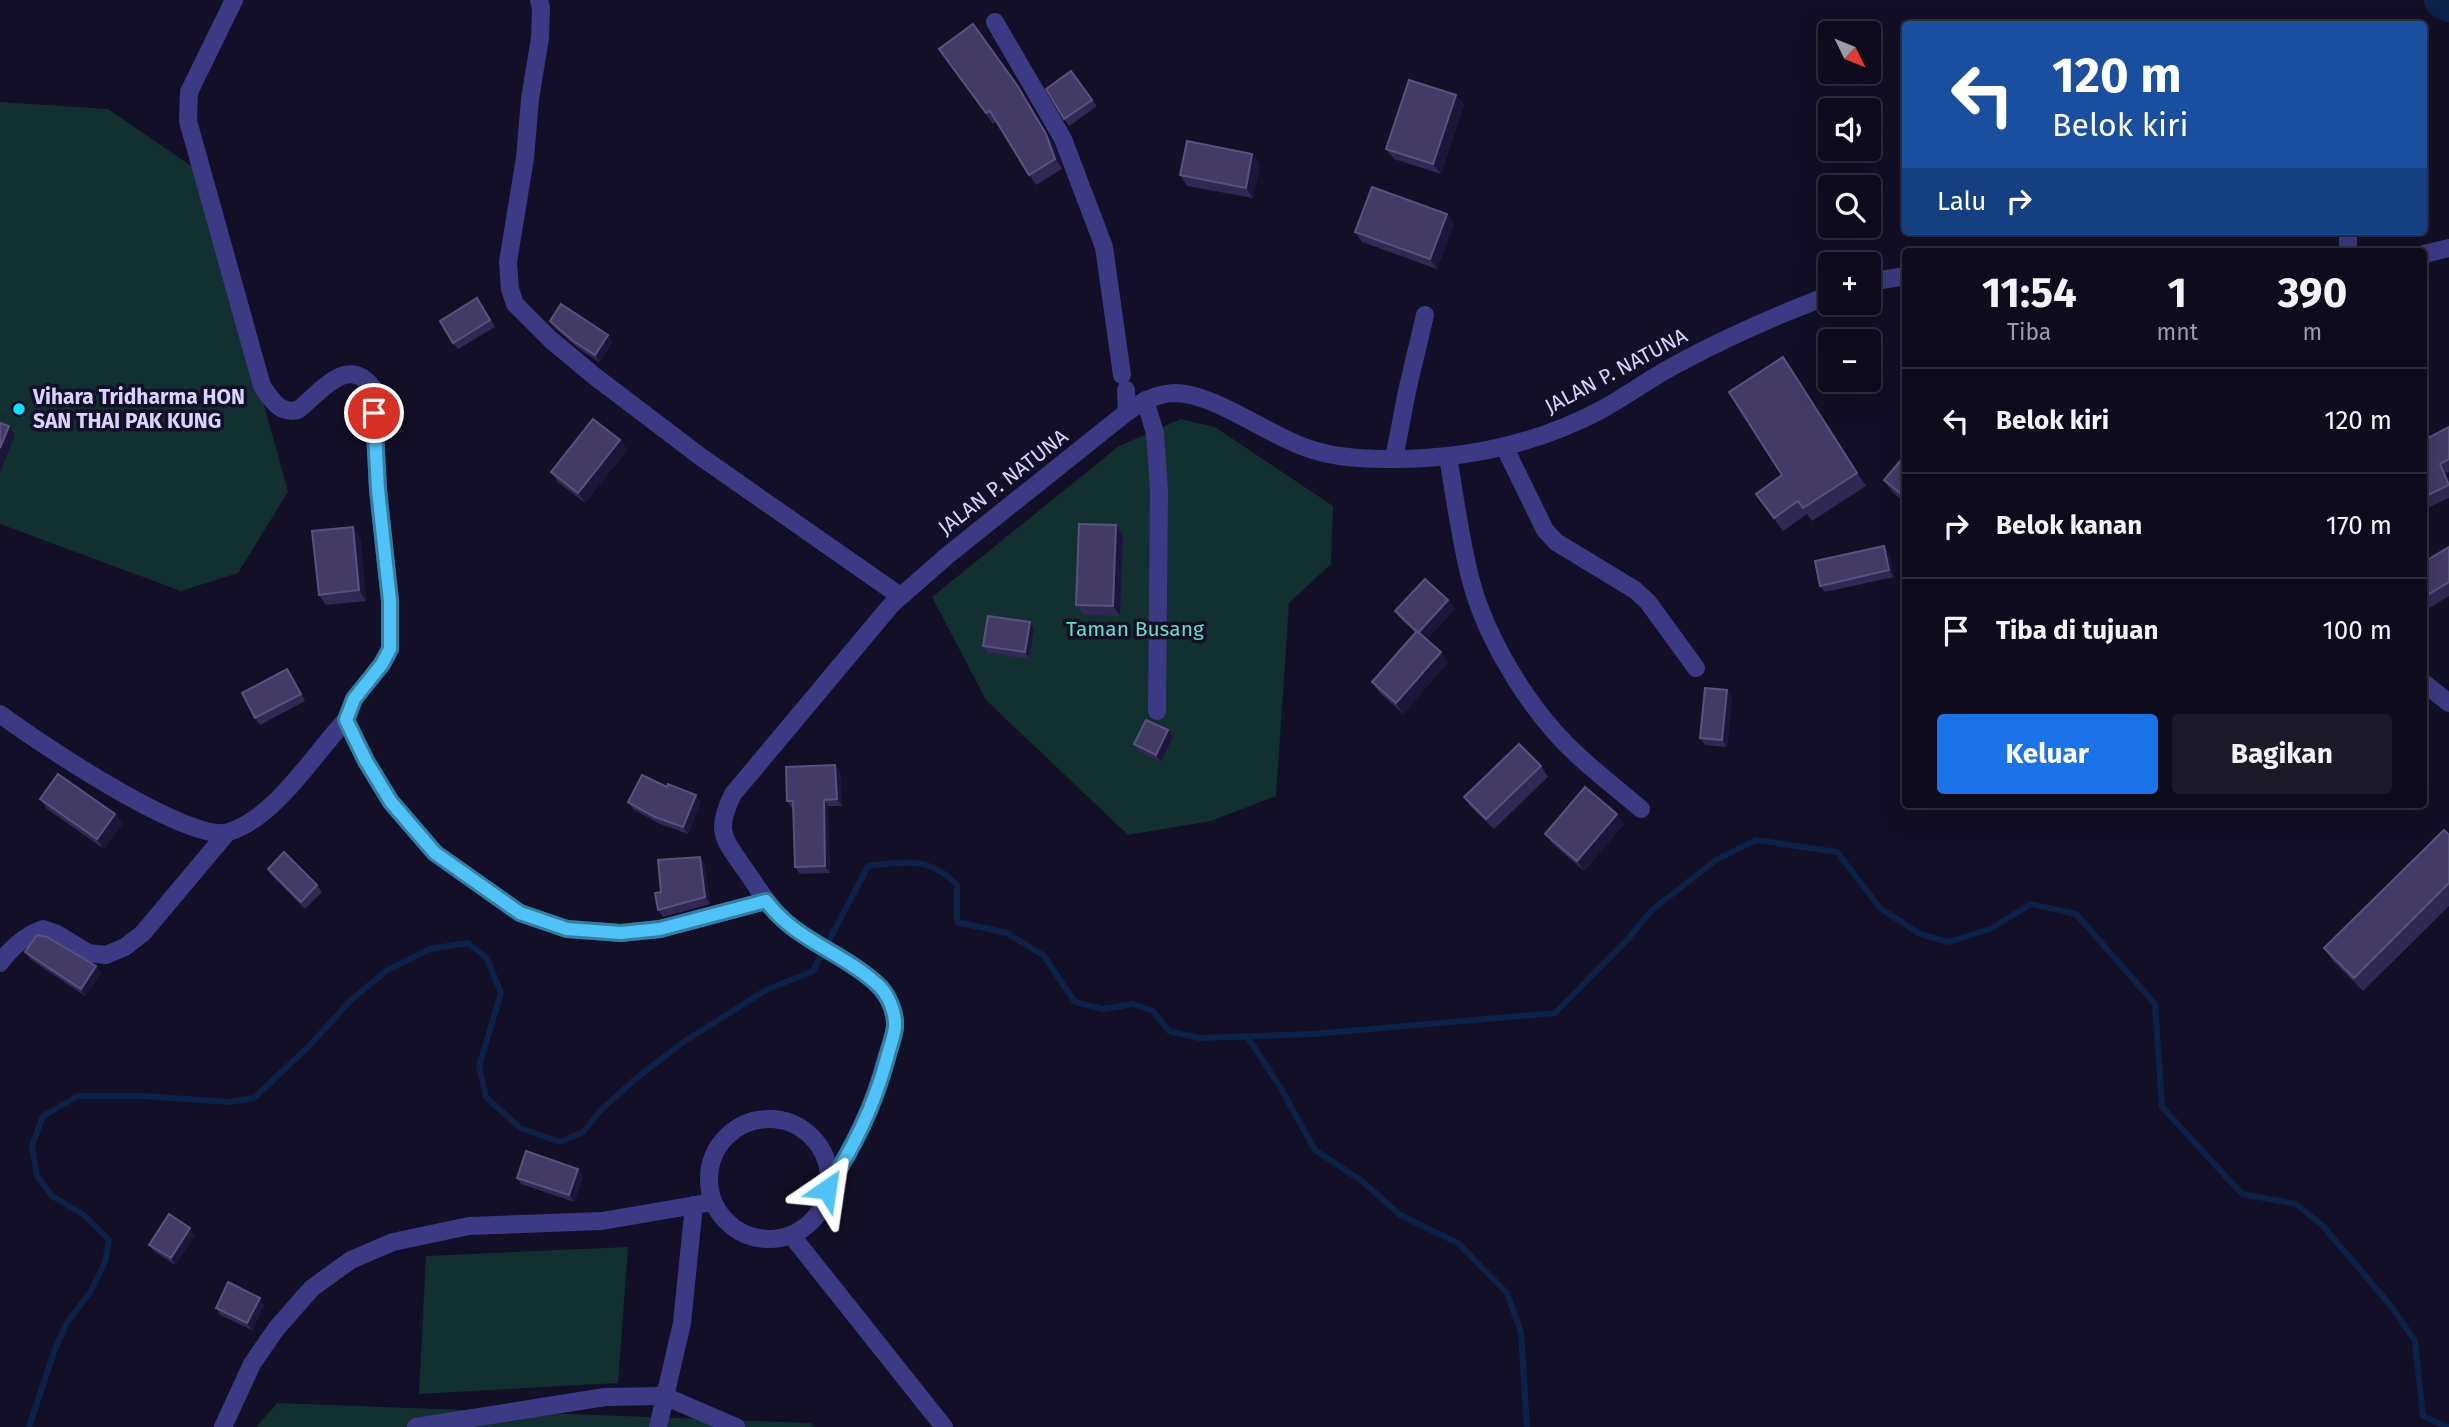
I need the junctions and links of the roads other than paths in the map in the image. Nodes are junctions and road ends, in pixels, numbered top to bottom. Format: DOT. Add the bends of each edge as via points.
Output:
graph roads {
  1 [pos="234,0"];
  2 [pos="539,0"];
  3 [pos="995,22"];
  4 [pos="2449,248"];
  5 [pos="2427,253"];
  6 [pos="1902,277"];
  7 [pos="1881,280"];
  8 [pos="1818,300"];
  9 [pos="1425,315"];
  10 [pos="1145,400"];
  11 [pos="1127,412"];
  12 [pos="1505,448"];
  13 [pos="1448,457"];
  14 [pos="1394,459"];
  15 [pos="900,596"];
  16 [pos="1696,668"];
  17 [pos="2427,685"];
  18 [pos="2449,702"];
  19 [pos="1157,711"];
  20 [pos="0,715"];
  21 [pos="346,720"];
  22 [pos="1641,809"];
  23 [pos="226,834"];
  24 [pos="766,901"];
  25 [pos="0,963"];
  26 [pos="827,1189"];
  27 [pos="713,1202"];
  28 [pos="694,1205"];
  29 [pos="792,1236"];
  30 [pos="664,1396"];
  31 [pos="223,1427"];
  32 [pos="416,1427"];
  33 [pos="658,1427"];
  34 [pos="736,1427"];
  35 [pos="944,1427"];
  1 -- 21 [label="street" via="189,92 188,121 261,386 274,404 294,412 338,376 354,373 373,388 390,649 354,699"];
  2 -- 15 [label="street" via="540,38 508,262 515,304 550,339 701,457"];
  3 -- 11 [label="street" via="1063,139 1104,247"];
  4 -- 5 [label="street"];
  6 -- 7 [label="street"];
  8 -- 12 [label="street, JALAN P. NATUNA" via="1680,362 1600,411"];
  9 -- 14 [label="street"];
  10 -- 11 [label="street, JALAN P. NATUNA"];
  10 -- 14 [label="street, JALAN P. NATUNA" via="1175,393 1191,395 1308,449 1333,456"];
  10 -- 19 [label="street" via="1155,433 1159,490"];
  11 -- 15 [label="street, JALAN P. NATUNA"];
  12 -- 13 [label="street, JALAN P. NATUNA"];
  12 -- 16 [label="street" via="1545,530 1556,542 1642,596"];
  13 -- 14 [label="street, JALAN P. NATUNA"];
  13 -- 22 [label="street" via="1470,577 1494,642 1553,730"];
  15 -- 24 [label="street, JALAN P. NATUNA" via="733,794 725,810 724,839"];
  17 -- 18 [label="street"];
  20 -- 23 [label="street" via="116,789 180,821"];
  21 -- 23 [label="street" via="256,818"];
  21 -- 24 [label="street" via="391,802 435,853 520,913 567,929 621,933 660,929"];
  23 -- 25 [label="street" via="143,933 125,947 106,955 88,953 43,929 24,939"];
  24 -- 26 [label="street, JALAN P. NATUNA" via="811,942 879,985 887,996 895,1027 857,1141"];
  26 -- 27 [label="street" via="827,1157 808,1132 779,1119 747,1123 722,1141 709,1171"];
  26 -- 29 [label="street" via="817,1217"];
  27 -- 28 [label="street"];
  27 -- 29 [label="street" via="731,1227 760,1240"];
  28 -- 30 [label="street" via="682,1323"];
  28 -- 31 [label="street" via="602,1221 469,1226 393,1242 351,1260 312,1288 276,1329 252,1364"];
  29 -- 35 [label="street"];
  30 -- 32 [label="street" via="605,1397"];
  30 -- 33 [label="street"];
  30 -- 34 [label="street"];
}
